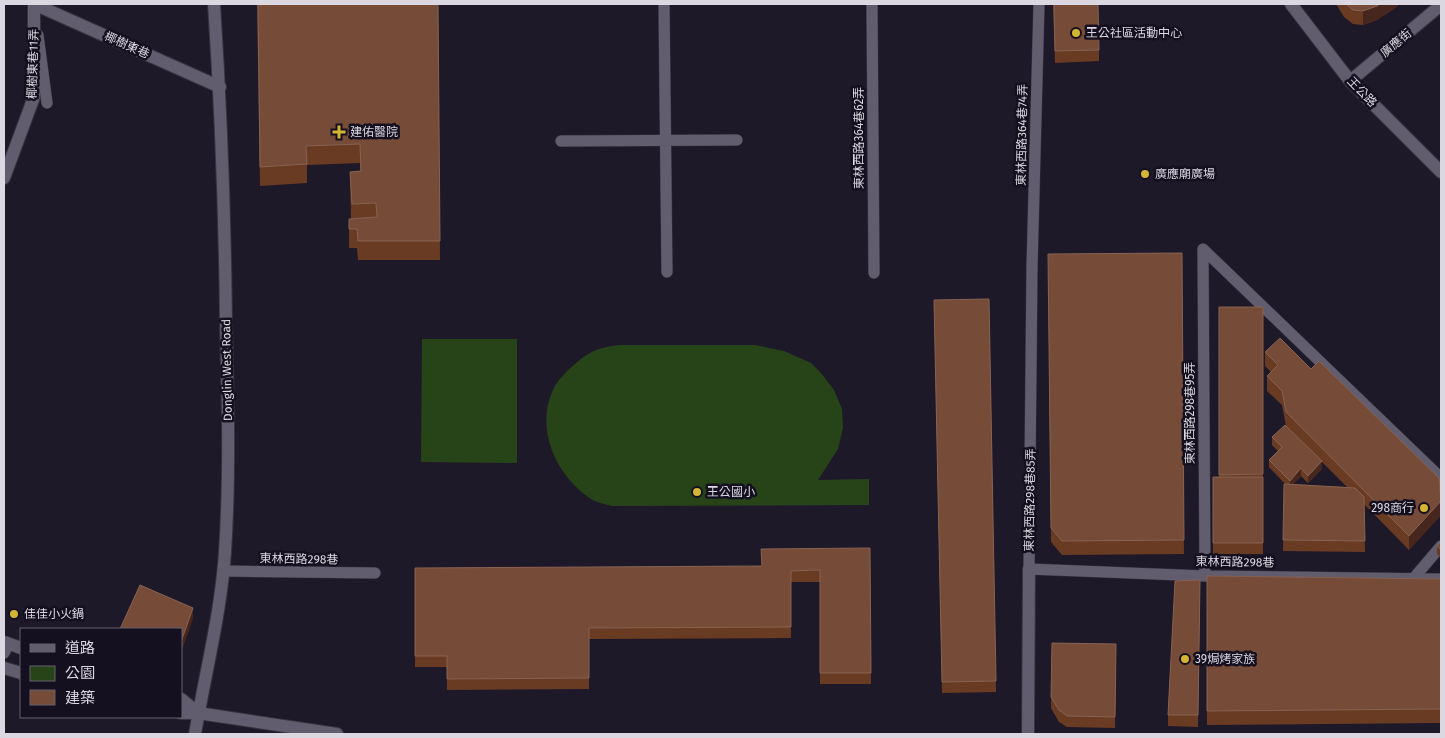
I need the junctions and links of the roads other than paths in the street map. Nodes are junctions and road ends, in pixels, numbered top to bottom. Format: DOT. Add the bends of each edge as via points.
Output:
graph roads {
  1 [pos="34,4"];
  2 [pos="214,4"];
  3 [pos="664,4"];
  4 [pos="872,4"];
  5 [pos="1039,4"];
  6 [pos="1291,4"];
  7 [pos="1441,4"];
  8 [pos="1350,81"];
  9 [pos="220,87"];
  10 [pos="48,103"];
  11 [pos="667,140"];
  12 [pos="737,140"];
  13 [pos="561,141"];
  14 [pos="1441,172"];
  15 [pos="4,178"];
  16 [pos="1032,266"];
  17 [pos="667,272"];
  18 [pos="874,273"];
  19 [pos="1441,478"];
  20 [pos="1441,546"];
  21 [pos="1029,569"];
  22 [pos="223,571"];
  23 [pos="374,573"];
  24 [pos="1205,576"];
  25 [pos="1413,578"];
  26 [pos="1441,579"];
  27 [pos="4,668"];
  28 [pos="20,673"];
  29 [pos="182,700"];
  30 [pos="182,713"];
  31 [pos="198,713"];
  32 [pos="194,734"];
  33 [pos="337,734"];
  34 [pos="1028,734"];
  1 -- 9 [label="street, 椰樹東巷"];
  1 -- 10 [label="lane"];
  1 -- 15 [label="street, 椰樹東巷11弄" via="34,97"];
  2 -- 9 [label="street, Donglin West Road"];
  3 -- 11 [label="lane"];
  4 -- 18 [label="lane, 東林西路364巷62弄"];
  5 -- 16 [label="lane, 東林西路364巷74弄"];
  6 -- 8 [label="street, 王公路"];
  7 -- 8 [label="street, 廣應街"];
  8 -- 14 [label="street, 王公路"];
  9 -- 22 [label="street, Donglin West Road" via="228,426"];
  11 -- 12 [label="lane"];
  11 -- 13 [label="lane"];
  11 -- 17 [label="lane"];
  16 -- 21 [label="lane, 東林西路298巷85弄"];
  19 -- 24 [label="lane, 東林西路298巷95弄" via="1203,249"];
  20 -- 25 [label="lane"];
  21 -- 24 [label="lane, 東林西路298巷"];
  21 -- 34 [label="street, 東林西路298巷85弄"];
  22 -- 23 [label="lane, 東林西路298巷"];
  22 -- 31 [label="street, Donglin West Road"];
  24 -- 25 [label="lane, 東林西路298巷"];
  25 -- 26 [label="lane, 東林西路298巷"];
  27 -- 28 [label="street"];
  29 -- 31 [label="street"];
  30 -- 31 [label="street"];
  31 -- 32 [label="street, Donglin West Road"];
  31 -- 33 [label="street"];
}
